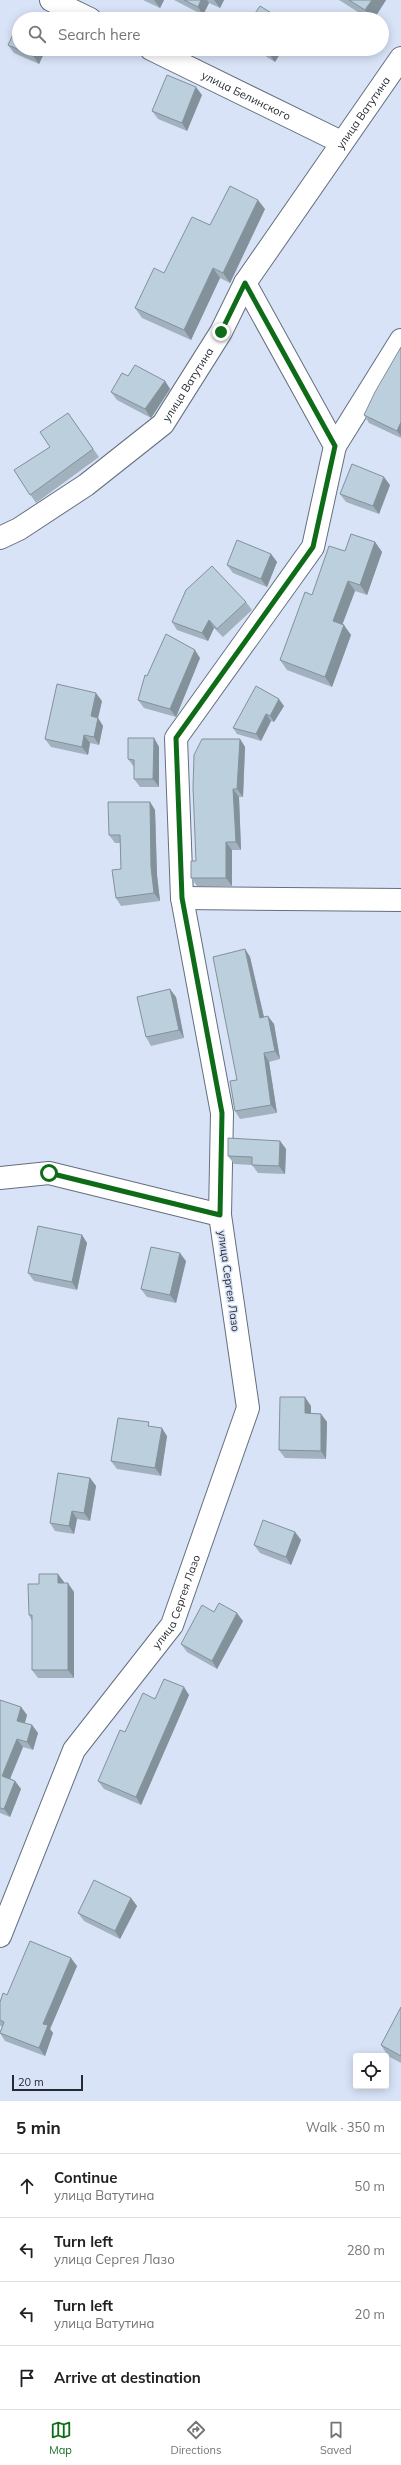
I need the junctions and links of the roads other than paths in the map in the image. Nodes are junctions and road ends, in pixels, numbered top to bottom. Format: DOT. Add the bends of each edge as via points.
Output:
graph roads {
  1 [pos="51,0"];
  2 [pos="76,12"];
  3 [pos="165,56"];
  4 [pos="401,58"];
  5 [pos="342,142"];
  6 [pos="245,283"];
  7 [pos="401,340"];
  8 [pos="335,446"];
  9 [pos="0,538"];
  10 [pos="182,898"];
  11 [pos="401,900"];
  12 [pos="0,1178"];
  13 [pos="220,1215"];
  14 [pos="0,1936"];
  1 -- 2 [label="street"];
  3 -- 5 [label="street, улица Белинского"];
  4 -- 5 [label="street, улица Ватутина"];
  5 -- 6 [label="street, улица Ватутина"];
  6 -- 8 [label="street"];
  6 -- 9 [label="street, улица Ватутина" via="221,332 163,424 86,485 19,529"];
  7 -- 8 [label="street, улица Сергея Лазо"];
  8 -- 10 [label="street, улица Сергея Лазо" via="313,547 176,738"];
  10 -- 11 [label="street"];
  10 -- 13 [label="street, улица Сергея Лазо" via="222,1113"];
  12 -- 13 [label="street" via="49,1173"];
  13 -- 14 [label="street, улица Сергея Лазо" via="248,1408 172,1625 74,1750"];
}
